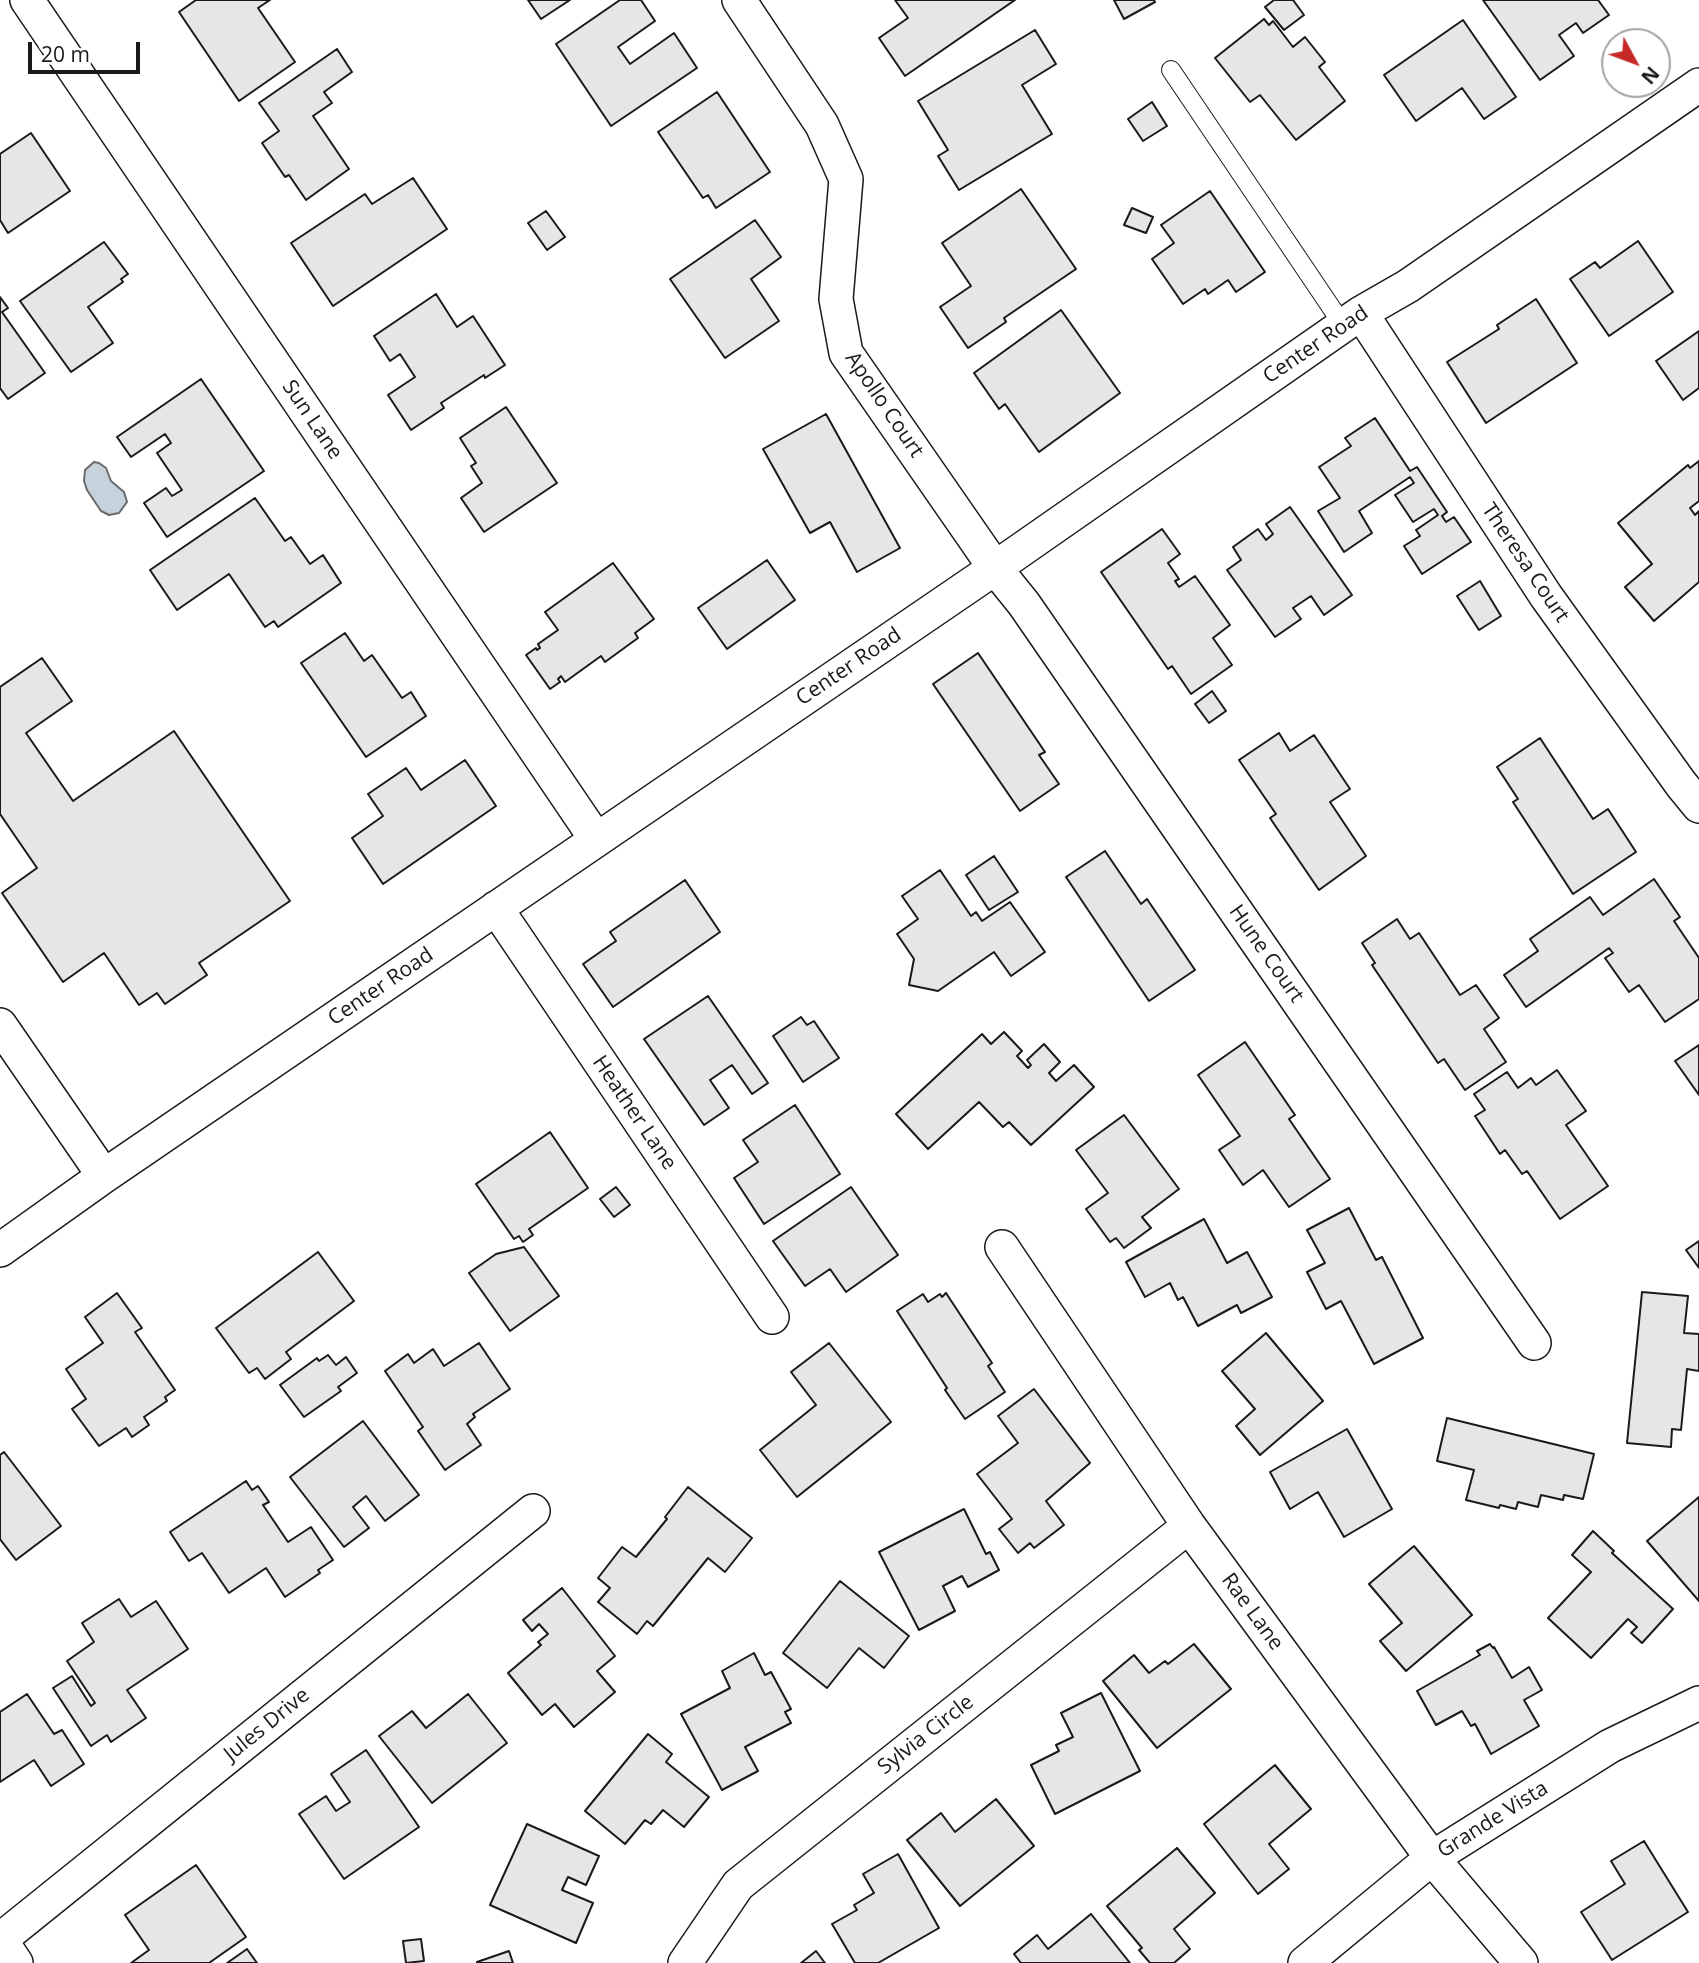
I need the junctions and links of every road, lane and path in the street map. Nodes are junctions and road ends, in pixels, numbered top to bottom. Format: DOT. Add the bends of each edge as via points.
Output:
graph roads {
  1 [pos="27,0"];
  2 [pos="739,0"];
  3 [pos="1171,70"];
  4 [pos="1699,85"];
  5 [pos="1352,319"];
  6 [pos="995,568"];
  7 [pos="1699,806"];
  8 [pos="596,839"];
  9 [pos="496,908"];
  10 [pos="0,1025"];
  11 [pos="104,1176"];
  12 [pos="1002,1247"];
  13 [pos="0,1250"];
  14 [pos="772,1317"];
  15 [pos="1534,1343"];
  16 [pos="533,1511"];
  17 [pos="1189,1527"];
  18 [pos="1699,1703"];
  19 [pos="1432,1858"];
  20 [pos="0,1940"];
  21 [pos="16,1963"];
  22 [pos="685,1963"];
  23 [pos="1306,1963"];
  24 [pos="1521,1963"];
  1 -- 8 [label="street, Sun Lane"];
  2 -- 6 [label="street, Apollo Court" via="822,125 846,179 836,299 846,353"];
  3 -- 5 [label="lane"];
  4 -- 5 [label="street, Center Road" via="1408,286"];
  5 -- 6 [label="street, Center Road"];
  5 -- 7 [label="street, Theresa Court"];
  6 -- 8 [label="street, Center Road"];
  6 -- 15 [label="street, Hune Court"];
  8 -- 9 [label="street, Center Road"];
  9 -- 11 [label="street, Center Road"];
  9 -- 14 [label="street, Heather Lane"];
  10 -- 11 [label="street"];
  11 -- 13 [label="street, Center Road"];
  12 -- 17 [label="street, Rae Lane"];
  16 -- 20 [label="street, Jules Drive"];
  17 -- 19 [label="street, Rae Lane"];
  17 -- 22 [label="street, Sylvia Circle" via="738,1885"];
  18 -- 19 [label="street, Grande Vista" via="1611,1746"];
  19 -- 23 [label="street, Grande Vista"];
  19 -- 24 [label="street, Rae Lane"];
  20 -- 21 [label="street"];
}
